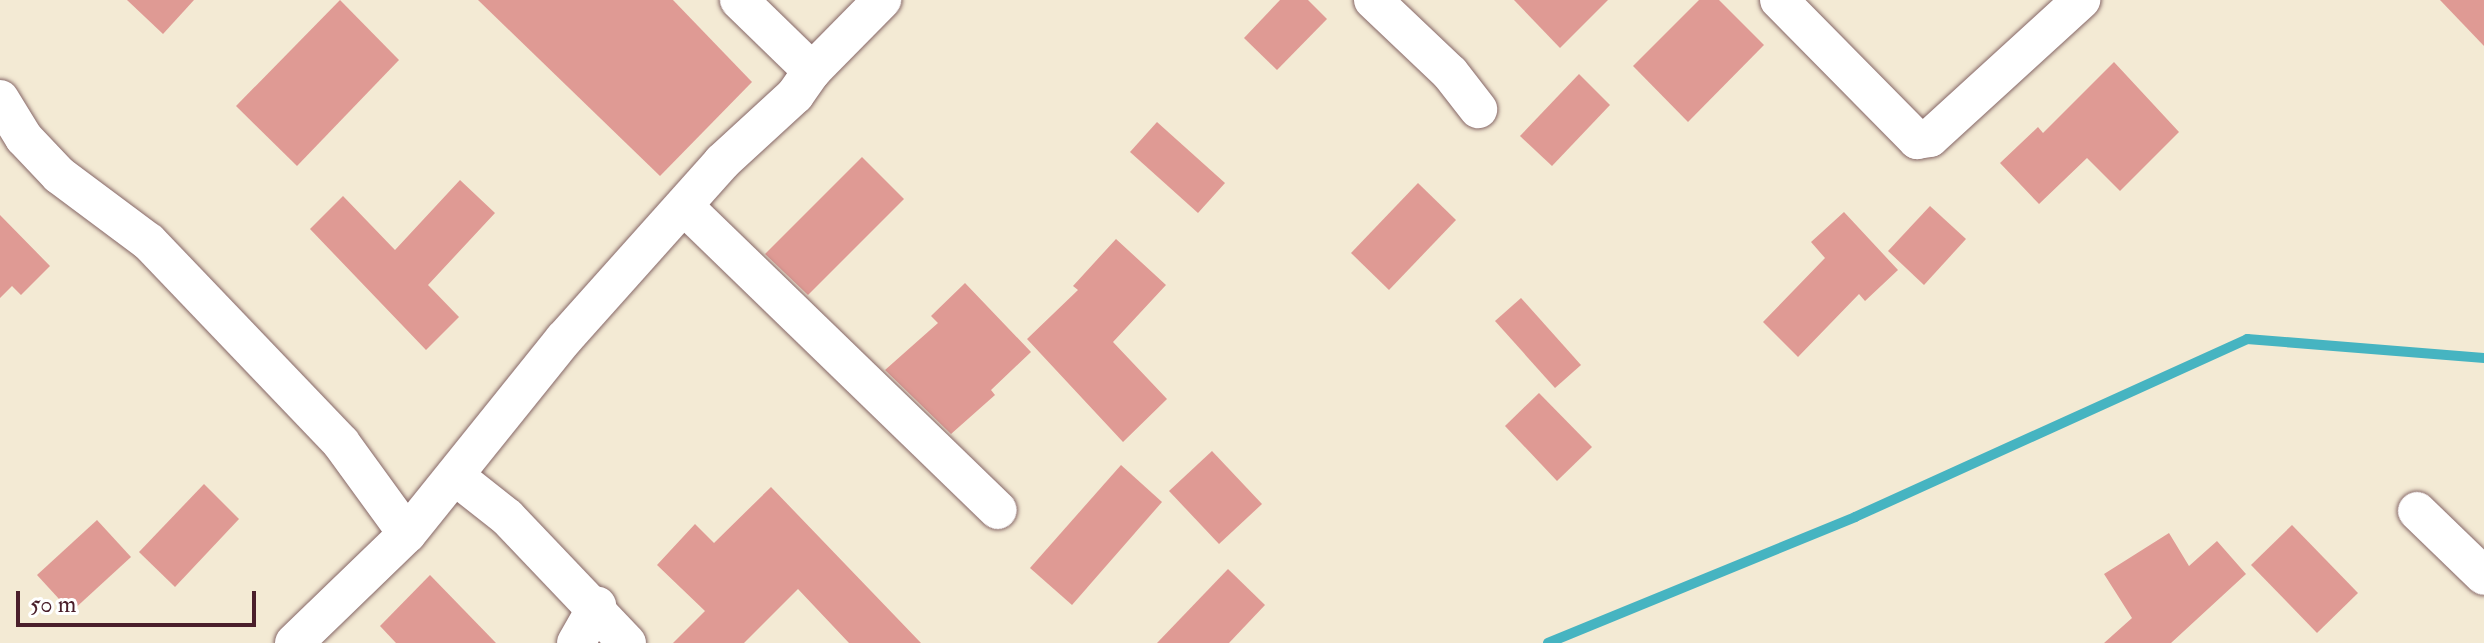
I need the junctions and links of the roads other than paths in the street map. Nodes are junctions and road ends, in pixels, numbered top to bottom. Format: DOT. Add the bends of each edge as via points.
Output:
graph roads {
  1 [pos="739,0"];
  2 [pos="882,0"];
  3 [pos="1373,0"];
  4 [pos="1779,0"];
  5 [pos="2081,0"];
  6 [pos="812,71"];
  7 [pos="0,99"];
  8 [pos="1478,109"];
  9 [pos="686,208"];
  10 [pos="455,476"];
  11 [pos="998,510"];
  12 [pos="2417,511"];
  13 [pos="407,534"];
  14 [pos="2484,576"];
  15 [pos="597,606"];
  16 [pos="294,643"];
  17 [pos="576,643"];
  18 [pos="627,643"];
  1 -- 6 [label="street"];
  2 -- 6 [label="street"];
  3 -- 8 [label="street" via="1450,73"];
  4 -- 5 [label="street" via="1917,140 1930,138"];
  6 -- 9 [label="street" via="795,95 722,162"];
  7 -- 13 [label="street" via="24,138 50,166 149,242 341,443"];
  9 -- 10 [label="street" via="564,339"];
  9 -- 11 [label="street"];
  10 -- 13 [label="street"];
  10 -- 15 [label="street" via="507,517"];
  12 -- 14 [label="street"];
  13 -- 16 [label="street"];
  15 -- 17 [label="street"];
  15 -- 18 [label="street"];
}
